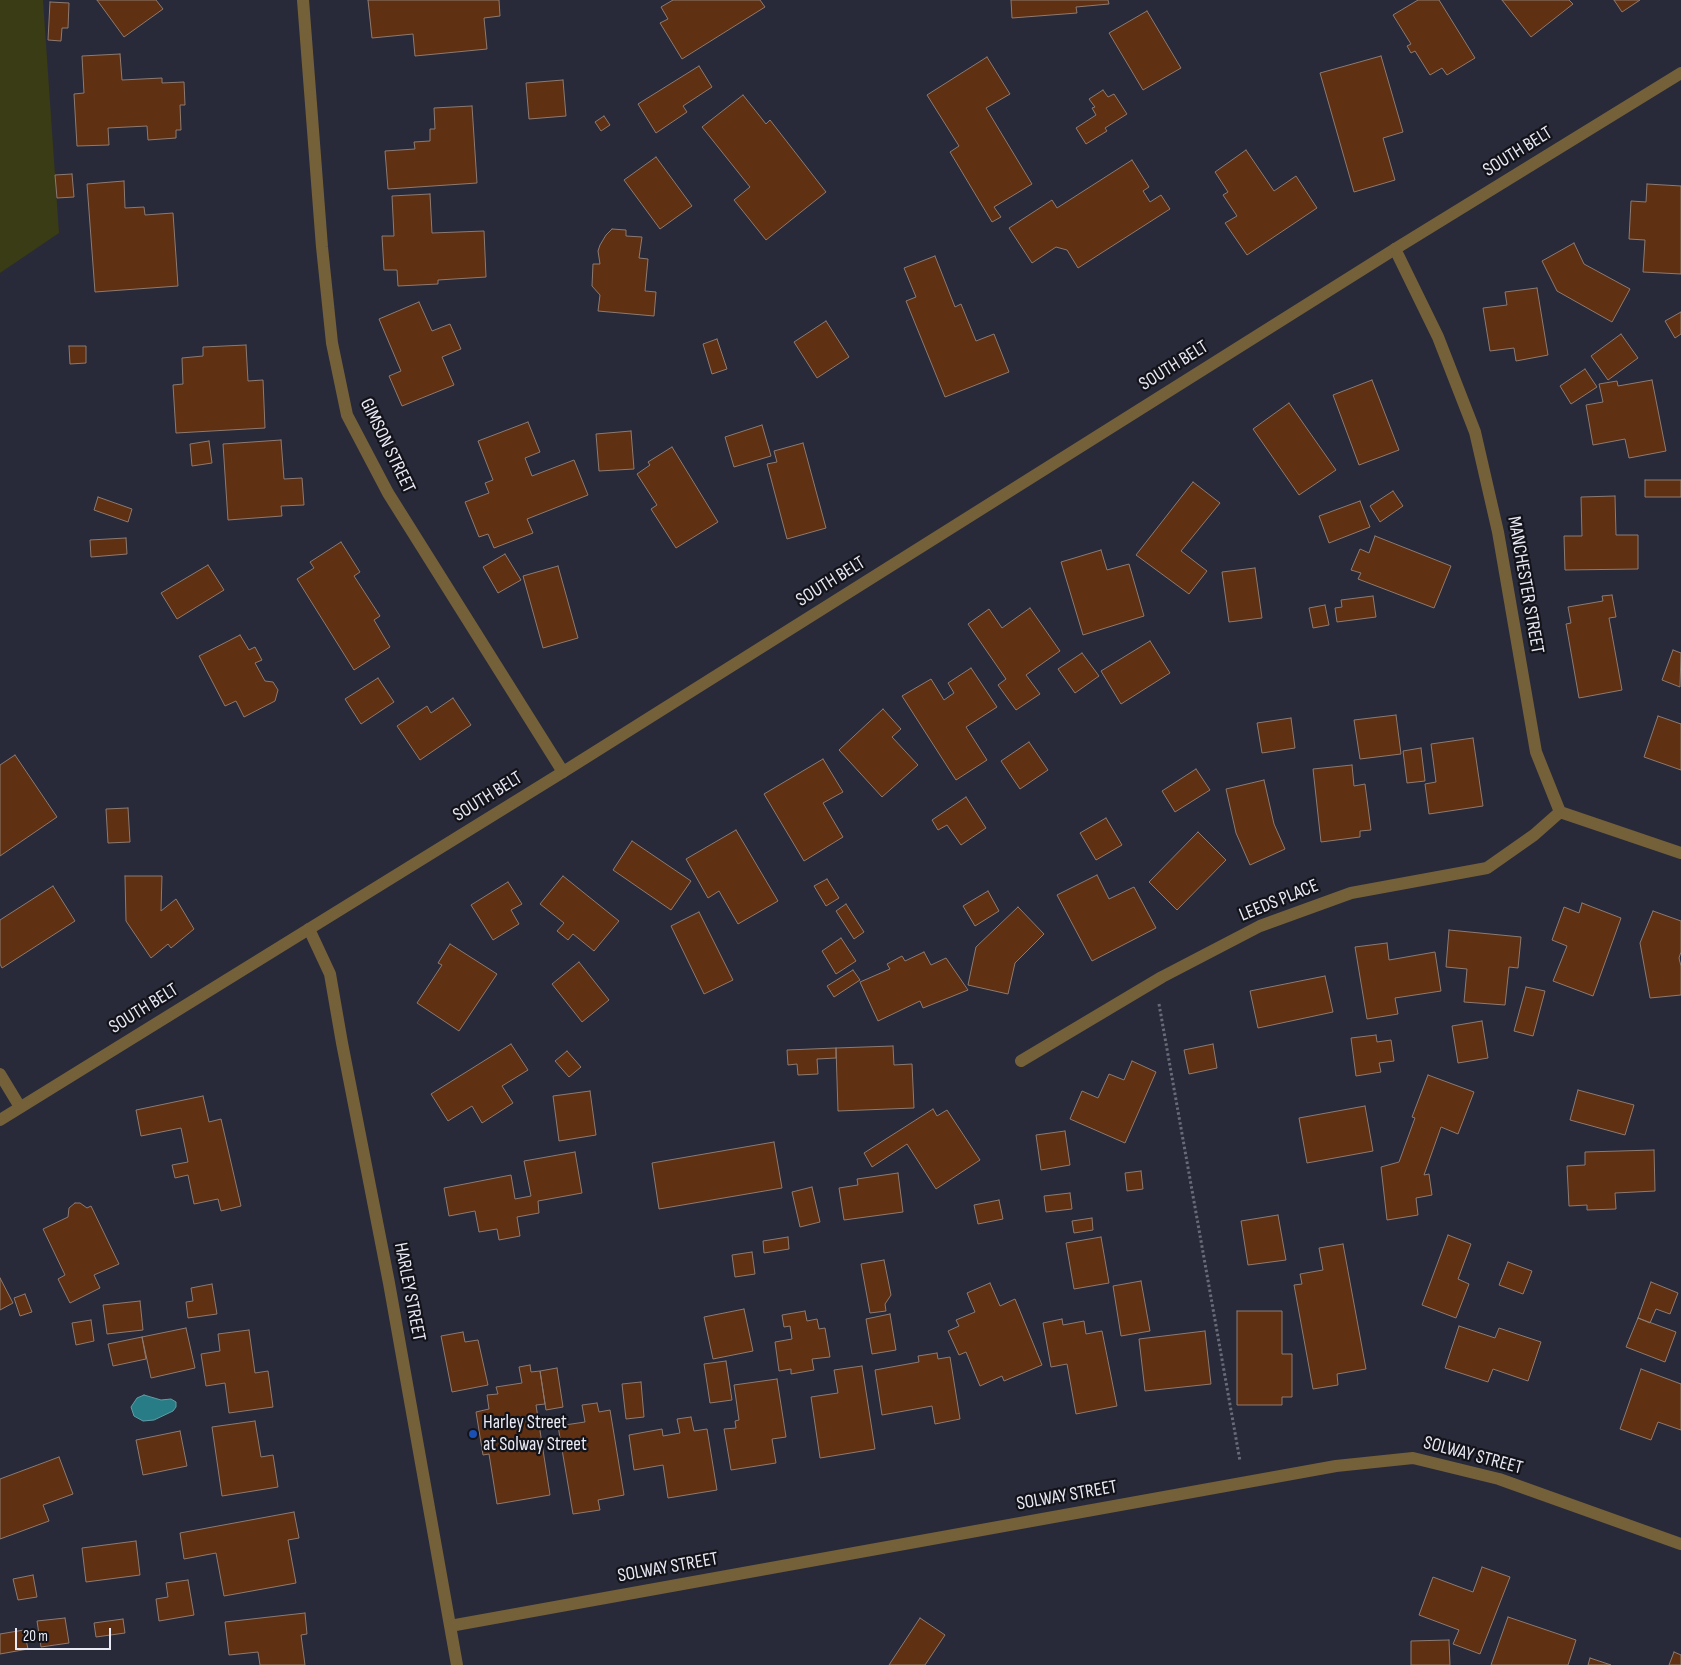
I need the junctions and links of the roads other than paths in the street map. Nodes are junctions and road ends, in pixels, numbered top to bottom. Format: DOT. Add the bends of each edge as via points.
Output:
graph roads {
  1 [pos="303,0"];
  2 [pos="1681,73"];
  3 [pos="1395,249"];
  4 [pos="563,772"];
  5 [pos="1560,812"];
  6 [pos="1681,853"];
  7 [pos="309,930"];
  8 [pos="1021,1061"];
  9 [pos="0,1074"];
  10 [pos="20,1107"];
  11 [pos="0,1120"];
  12 [pos="1681,1544"];
  13 [pos="450,1626"];
  14 [pos="457,1665"];
  1 -- 4 [label="street, GIMSON STREET" via="332,343 347,415 388,493"];
  2 -- 3 [label="street, SOUTH BELT"];
  3 -- 4 [label="street, SOUTH BELT"];
  3 -- 5 [label="street, MANCHESTER STREET" via="1438,337 1474,432 1498,532 1536,752"];
  4 -- 7 [label="street, SOUTH BELT"];
  5 -- 6 [label="street"];
  5 -- 8 [label="street, LEEDS PLACE" via="1487,868 1350,893 1260,926 1155,981"];
  7 -- 10 [label="street, SOUTH BELT"];
  7 -- 13 [label="street, HARLEY STREET" via="330,974"];
  9 -- 10 [label="street"];
  10 -- 11 [label="street, SOUTH BELT"];
  12 -- 13 [label="street, SOLWAY STREET" via="1499,1479 1413,1458 1336,1466"];
  13 -- 14 [label="street, HARLEY STREET"];
}
